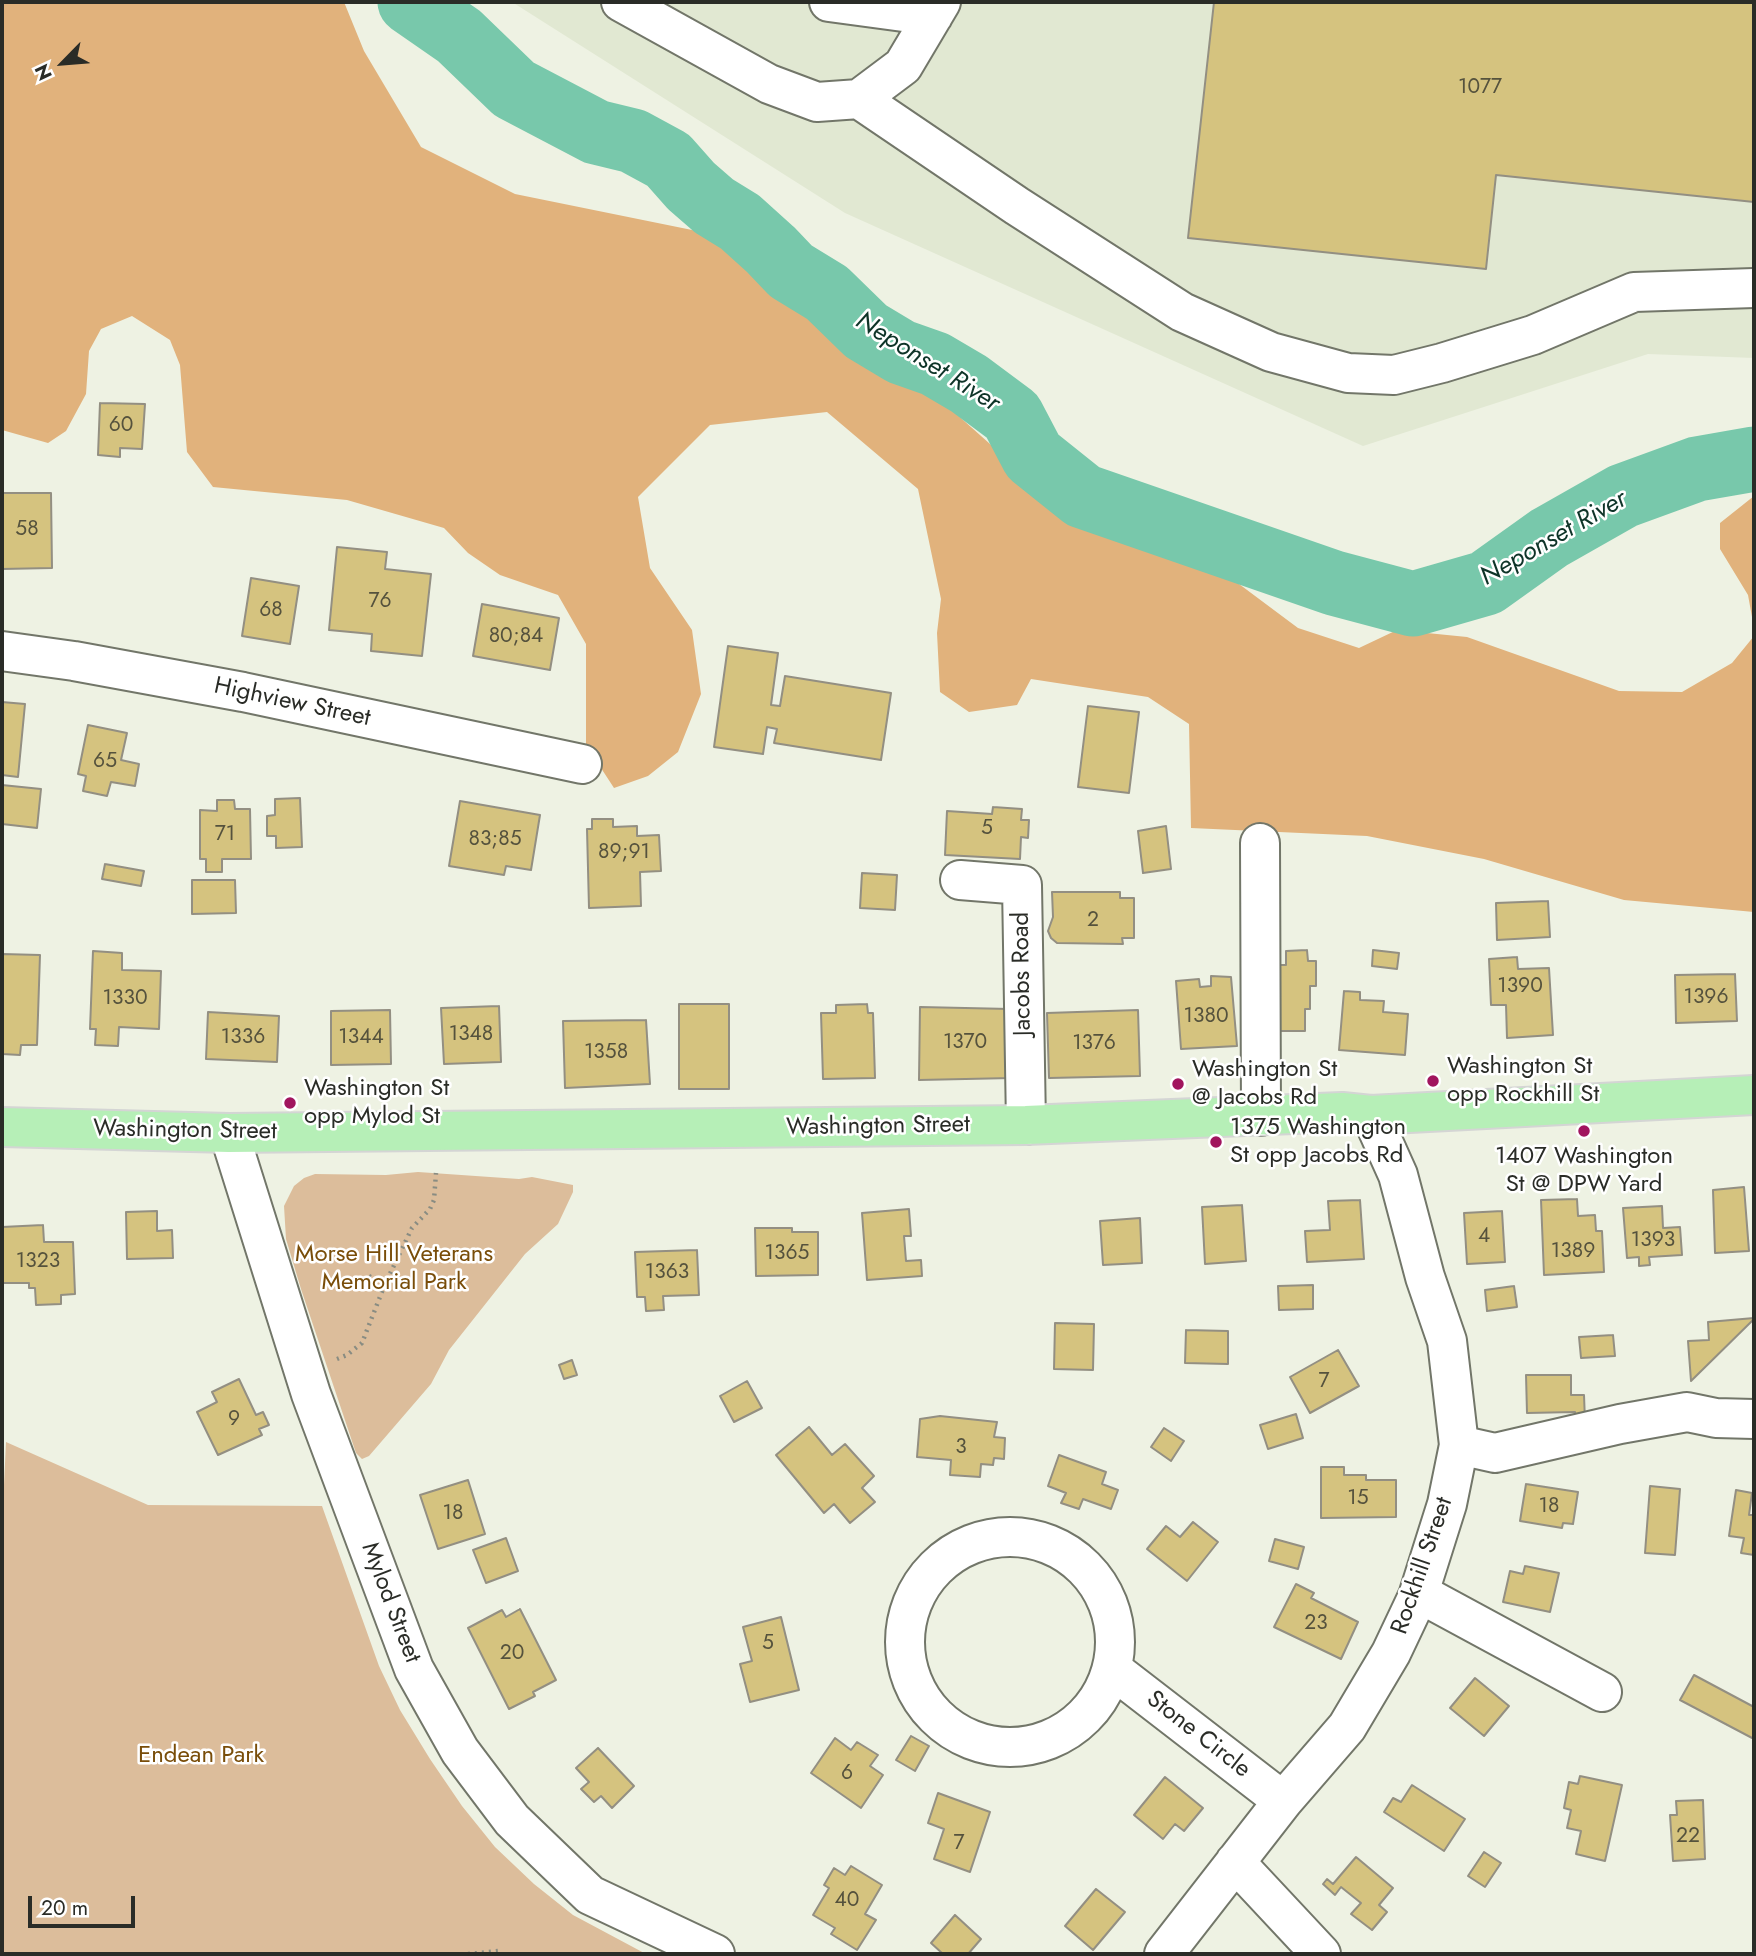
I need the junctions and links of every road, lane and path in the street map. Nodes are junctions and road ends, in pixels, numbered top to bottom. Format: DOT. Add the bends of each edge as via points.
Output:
graph roads {
  1 [pos="621,2"];
  2 [pos="829,2"];
  3 [pos="937,9"];
  4 [pos="859,99"];
  5 [pos="1754,288"];
  6 [pos="2,651"];
  7 [pos="582,764"];
  8 [pos="1259,843"];
  9 [pos="960,880"];
  10 [pos="1754,1095"];
  11 [pos="1261,1115"];
  12 [pos="1371,1115"];
  13 [pos="1026,1125"];
  14 [pos="2,1127"];
  15 [pos="229,1133"];
  16 [pos="436,1173"];
  17 [pos="369,1276"];
  18 [pos="385,1284"];
  19 [pos="326,1362"];
  20 [pos="1754,1419"];
  21 [pos="1459,1445"];
  22 [pos="1419,1593"];
  23 [pos="1112,1669"];
  24 [pos="1602,1692"];
  25 [pos="1283,1801"];
  26 [pos="1235,1862"];
  27 [pos="468,1954"];
  28 [pos="501,1954"];
  29 [pos="715,1954"];
  30 [pos="1164,1954"];
  31 [pos="1321,1954"];
  1 -- 4 [label="street" via="769,84 817,102"];
  2 -- 3 [label="street"];
  3 -- 4 [label="street" via="903,66"];
  4 -- 5 [label="street" via="1182,312 1271,352 1348,373 1394,375 1441,363 1533,335 1634,292"];
  6 -- 7 [label="street, Highview Street" via="243,692"];
  8 -- 11 [label="street"];
  9 -- 13 [label="street, Jacobs Road" via="1022,885"];
  10 -- 12 [label="main road, Washington Street"];
  11 -- 12 [label="main road, Washington Street"];
  11 -- 13 [label="main road, Washington Street"];
  12 -- 21 [label="street, Rockhill Street" via="1398,1175 1447,1341"];
  13 -- 15 [label="main road, Washington Street"];
  14 -- 15 [label="main road, Washington Street"];
  15 -- 29 [label="street, Mylod Street" via="315,1406 414,1669 460,1751 512,1821 590,1895"];
  16 -- 18 [label="path" via="430,1209 412,1228"];
  17 -- 18 [label="path"];
  18 -- 19 [label="path" via="362,1343 347,1355"];
  20 -- 21 [label="street" via="1687,1412 1495,1453"];
  21 -- 22 [label="street, Rockhill Street" via="1447,1504"];
  22 -- 24 [label="street"];
  22 -- 25 [label="street, Rockhill Street" via="1391,1653 1347,1727"];
  23 -- 23 [label="street" via="1116,1633 1107,1597 1085,1567 1055,1546 1020,1536 984,1539 951,1553 924,1579 908,1612 904,1645 911,1678 927,1707 951,1730 982,1744 1015,1748 1047,1741 1076,1724 1099,1700"];
  23 -- 25 [label="street, Stone Circle"];
  25 -- 26 [label="street, Rockhill Street"];
  26 -- 30 [label="street, Rockhill Street"];
  26 -- 31 [label="street"];
  27 -- 28 [label="path"];
}
